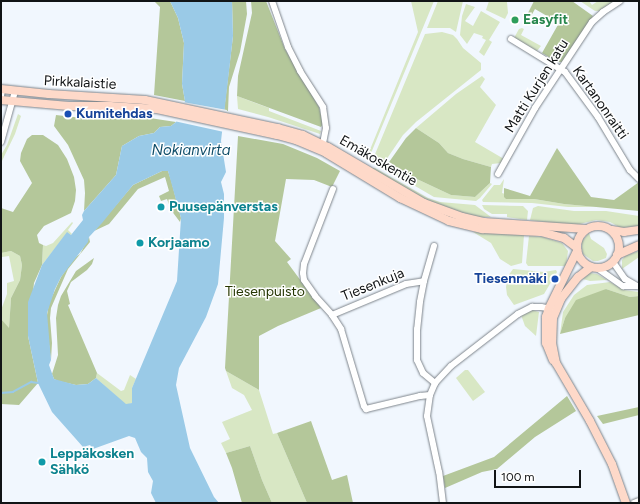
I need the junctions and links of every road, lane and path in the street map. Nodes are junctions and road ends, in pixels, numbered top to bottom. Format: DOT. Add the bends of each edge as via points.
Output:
graph roads {
  1 [pos="272,1"];
  2 [pos="620,1"];
  3 [pos="511,39"];
  4 [pos="562,70"];
  5 [pos="15,91"];
  6 [pos="1,92"];
  7 [pos="1,100"];
  8 [pos="13,102"];
  9 [pos="158,106"];
  10 [pos="240,123"];
  11 [pos="1,142"];
  12 [pos="323,144"];
  13 [pos="498,174"];
  14 [pos="639,179"];
  15 [pos="333,189"];
  16 [pos="586,229"];
  17 [pos="612,230"];
  18 [pos="639,230"];
  19 [pos="639,245"];
  20 [pos="434,246"];
  21 [pos="576,249"];
  22 [pos="615,259"];
  23 [pos="594,268"];
  24 [pos="424,281"];
  25 [pos="638,286"];
  26 [pos="552,309"];
  27 [pos="332,315"];
  28 [pos="435,383"];
  29 [pos="430,395"];
  30 [pos="639,501"];
  31 [pos="443,503"];
  32 [pos="626,503"];
  33 [pos="634,503"];
  1 -- 12 [label="street" via="288,47 322,107 326,128"];
  2 -- 4 [label="street, Matti Kurjen katu" via="592,22"];
  3 -- 4 [label="street, Kartanonraitti"];
  4 -- 13 [label="street, Matti Kurjen katu" via="532,114"];
  4 -- 14 [label="street, Kartanonraitti" via="583,95 630,170"];
  5 -- 6 [label="main road, Pirkkalaistie"];
  5 -- 8 [label="street"];
  5 -- 9 [label="main road, Pirkkalaistie" via="124,98"];
  7 -- 8 [label="main road, Pirkkalaistie"];
  8 -- 9 [label="main road, Pirkkalaistie" via="69,106"];
  8 -- 11 [label="street"];
  9 -- 10 [label="main road, Emäkoskentie"];
  10 -- 12 [label="main road, Emäkoskentie" via="303,135"];
  10 -- 21 [label="main road, Emäkoskentie" via="317,150 400,198 449,221 482,229 522,230 547,234 564,238"];
  12 -- 16 [label="main road, Emäkoskentie" via="414,197 462,217 484,222"];
  15 -- 27 [label="street" via="304,264 303,273 308,286"];
  16 -- 17 [label="main road" via="602,226"];
  16 -- 21 [label="main road" via="579,236"];
  17 -- 18 [label="main road"];
  17 -- 22 [label="main road" via="619,242"];
  19 -- 22 [label="main road"];
  20 -- 24 [label="street"];
  21 -- 23 [label="main road" via="581,260"];
  21 -- 26 [label="main road"];
  22 -- 23 [label="main road" via="606,267"];
  22 -- 25 [label="street" via="624,279"];
  23 -- 25 [label="street" via="623,286"];
  23 -- 26 [label="main road" via="572,283"];
  24 -- 27 [label="street, Tiesenkuja" via="406,284"];
  24 -- 28 [label="street" via="417,329 417,360 423,373"];
  26 -- 28 [label="street" via="532,308 518,314 451,366"];
  26 -- 32 [label="main road" via="551,335 556,363 612,464"];
  27 -- 29 [label="street" via="343,336 366,409"];
  28 -- 29 [label="street"];
  29 -- 31 [label="street" via="427,416"];
  30 -- 33 [label="street"];
}
